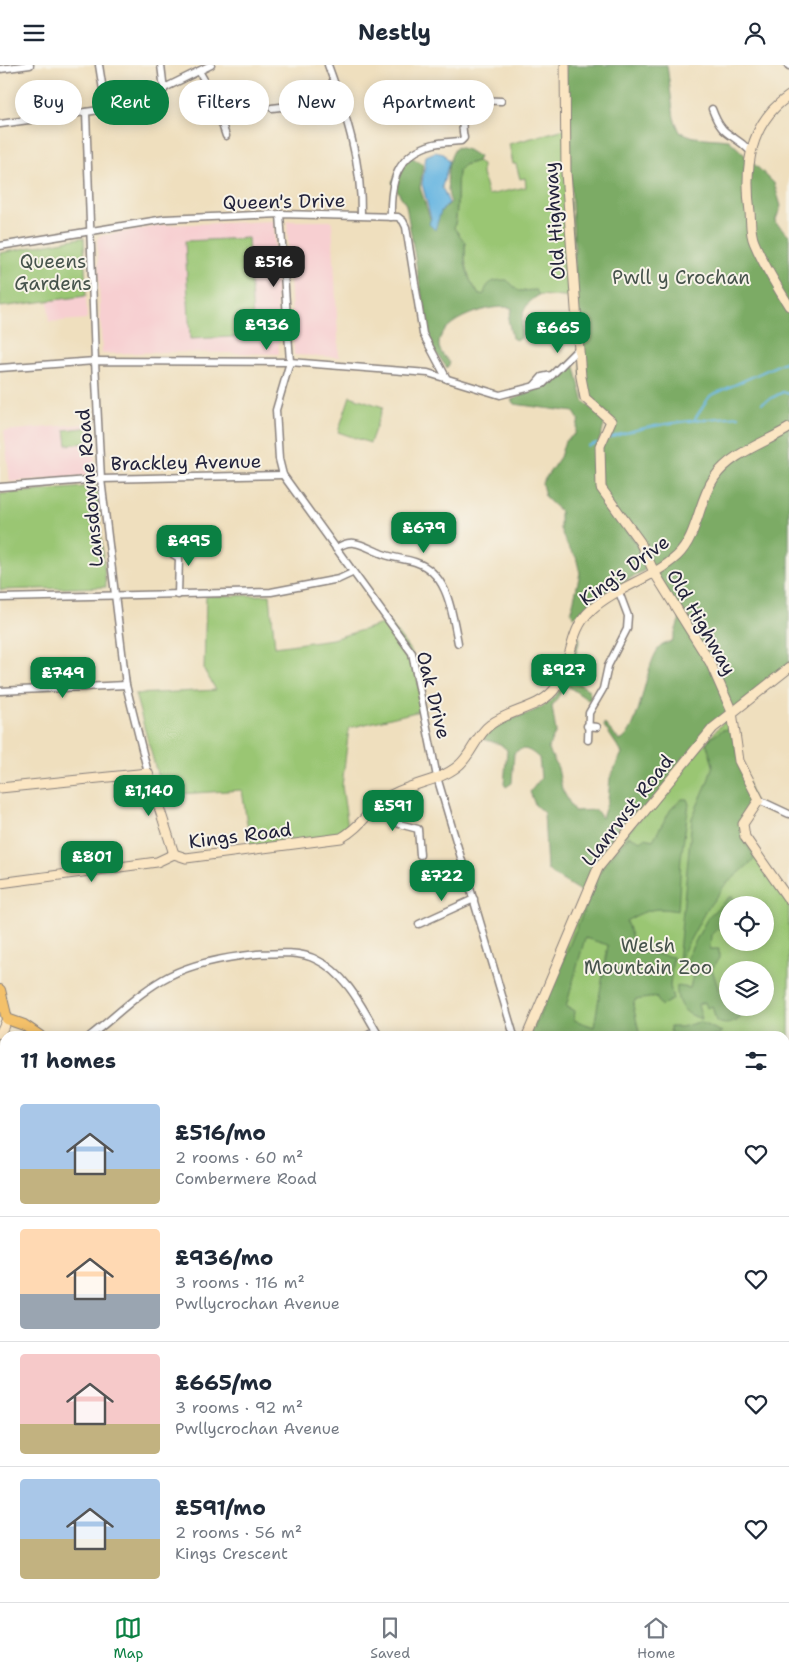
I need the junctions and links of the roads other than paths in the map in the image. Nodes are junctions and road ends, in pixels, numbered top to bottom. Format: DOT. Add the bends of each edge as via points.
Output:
graph roads {
  1 [pos="30,65"];
  2 [pos="99,65"];
  3 [pos="161,65"];
  4 [pos="211,65"];
  5 [pos="328,65"];
  6 [pos="565,65"];
  7 [pos="0,69"];
  8 [pos="199,71"];
  9 [pos="101,80"];
  10 [pos="163,80"];
  11 [pos="334,80"];
  12 [pos="169,87"];
  13 [pos="789,96"];
  14 [pos="501,101"];
  15 [pos="279,107"];
  16 [pos="272,108"];
  17 [pos="712,109"];
  18 [pos="92,111"];
  19 [pos="86,112"];
  20 [pos="0,124"];
  21 [pos="349,125"];
  22 [pos="226,136"];
  23 [pos="750,151"];
  24 [pos="280,214"];
  25 [pos="361,215"];
  26 [pos="391,217"];
  27 [pos="92,230"];
  28 [pos="0,247"];
  29 [pos="789,305"];
  30 [pos="580,348"];
  31 [pos="95,361"];
  32 [pos="290,361"];
  33 [pos="0,368"];
  34 [pos="447,379"];
  35 [pos="789,428"];
  36 [pos="283,475"];
  37 [pos="101,479"];
  38 [pos="0,487"];
  39 [pos="336,549"];
  40 [pos="171,553"];
  41 [pos="654,572"];
  42 [pos="352,573"];
  43 [pos="619,592"];
  44 [pos="116,595"];
  45 [pos="178,595"];
  46 [pos="0,598"];
  47 [pos="458,643"];
  48 [pos="789,668"];
  49 [pos="126,685"];
  50 [pos="0,691"];
  51 [pos="732,712"];
  52 [pos="587,725"];
  53 [pos="597,727"];
  54 [pos="588,740"];
  55 [pos="148,773"];
  56 [pos="437,777"];
  57 [pos="0,788"];
  58 [pos="386,798"];
  59 [pos="759,800"];
  60 [pos="789,814"];
  61 [pos="174,854"];
  62 [pos="420,855"];
  63 [pos="0,883"];
  64 [pos="474,899"];
  65 [pos="789,899"];
  66 [pos="419,924"];
  67 [pos="0,990"];
  68 [pos="7,1019"];
  69 [pos="1,1031"];
  70 [pos="33,1031"];
  71 [pos="96,1031"];
  72 [pos="376,1031"];
  73 [pos="513,1031"];
  74 [pos="529,1031"];
  1 -- 7 [label="street"];
  2 -- 9 [label="street"];
  3 -- 10 [label="street"];
  4 -- 8 [label="street"];
  5 -- 11 [label="street"];
  6 -- 30 [label="main road, Old Highway" via="566,172"];
  8 -- 12 [label="street"];
  8 -- 22 [label="street" via="211,92"];
  13 -- 23 [label="main road" via="768,114"];
  14 -- 26 [label="street" via="470,105 463,113 464,138 461,141 433,144 412,153 400,165 392,182"];
  15 -- 16 [label="street"];
  17 -- 23 [label="street" via="718,126 740,140"];
  18 -- 19 [label="street"];
  19 -- 20 [label="street"];
  19 -- 27 [label="street, Lansdowne Road"];
  21 -- 25 [label="street" via="361,189"];
  23 -- 29 [label="main road" via="747,186 753,241"];
  24 -- 25 [label="street, Queen's Drive"];
  24 -- 27 [label="street, Queen's Drive" via="165,219"];
  24 -- 32 [label="street, Oak Drive"];
  25 -- 26 [label="street, Queen's Drive"];
  26 -- 34 [label="street" via="398,217 406,227 423,334"];
  27 -- 28 [label="street, Queen's Drive"];
  27 -- 31 [label="street, Lansdowne Road"];
  30 -- 34 [label="street" via="552,375 542,377 533,387 500,395"];
  30 -- 41 [label="main road, Old Highway" via="585,399 611,421 602,441 601,489 640,542"];
  31 -- 32 [label="street"];
  31 -- 33 [label="street"];
  31 -- 37 [label="street, Lansdowne Road"];
  32 -- 34 [label="street" via="428,373"];
  32 -- 36 [label="street, Oak Drive" via="276,410"];
  35 -- 41 [label="main road, King's Drive" via="737,457 715,477 693,530 678,555"];
  36 -- 37 [label="street, Brackley Avenue"];
  36 -- 39 [label="street, Oak Drive"];
  37 -- 38 [label="street, Brackley Avenue"];
  37 -- 44 [label="street, Lansdowne Road"];
  39 -- 42 [label="street, Oak Drive"];
  39 -- 47 [label="street" via="347,542 355,542 388,557 416,562 426,568 440,582 449,598"];
  40 -- 45 [label="street" via="179,558"];
  41 -- 43 [label="main road, King's Drive"];
  41 -- 51 [label="main road, Old Highway" via="710,662"];
  42 -- 45 [label="street" via="339,579 271,592"];
  42 -- 56 [label="street, Oak Drive" via="412,653"];
  43 -- 52 [label="street" via="628,616 627,629 608,666 603,689 591,709"];
  43 -- 56 [label="main road, King's Drive" via="592,609 580,623 552,693 490,725 462,762"];
  44 -- 45 [label="street"];
  44 -- 46 [label="street"];
  44 -- 49 [label="street, Lansdowne Road"];
  48 -- 51 [label="main road, Llanrwst Road"];
  49 -- 50 [label="street"];
  49 -- 55 [label="street, Lansdowne Road"];
  51 -- 59 [label="main road, Old Highway" via="739,761"];
  51 -- 74 [label="main road, Llanrwst Road" via="712,727 598,868"];
  52 -- 53 [label="street"];
  52 -- 54 [label="street"];
  55 -- 57 [label="main road"];
  55 -- 61 [label="main road, Lansdowne Road"];
  56 -- 58 [label="main road, Kings Road" via="408,786"];
  56 -- 64 [label="street, Oak Drive"];
  58 -- 61 [label="main road, Kings Road" via="358,827 332,840 186,859"];
  58 -- 62 [label="street" via="399,824 418,829"];
  59 -- 60 [label="street"];
  59 -- 65 [label="main road" via="743,824 745,837"];
  61 -- 63 [label="main road, Kings Road" via="157,862"];
  64 -- 66 [label="street"];
  64 -- 73 [label="street, Oak Drive"];
  67 -- 68 [label="main road"];
  68 -- 69 [label="main road"];
  68 -- 70 [label="main road"];
  71 -- 72 [label="street" via="170,975 214,961 284,953 313,958 330,969 360,1002"];
}
